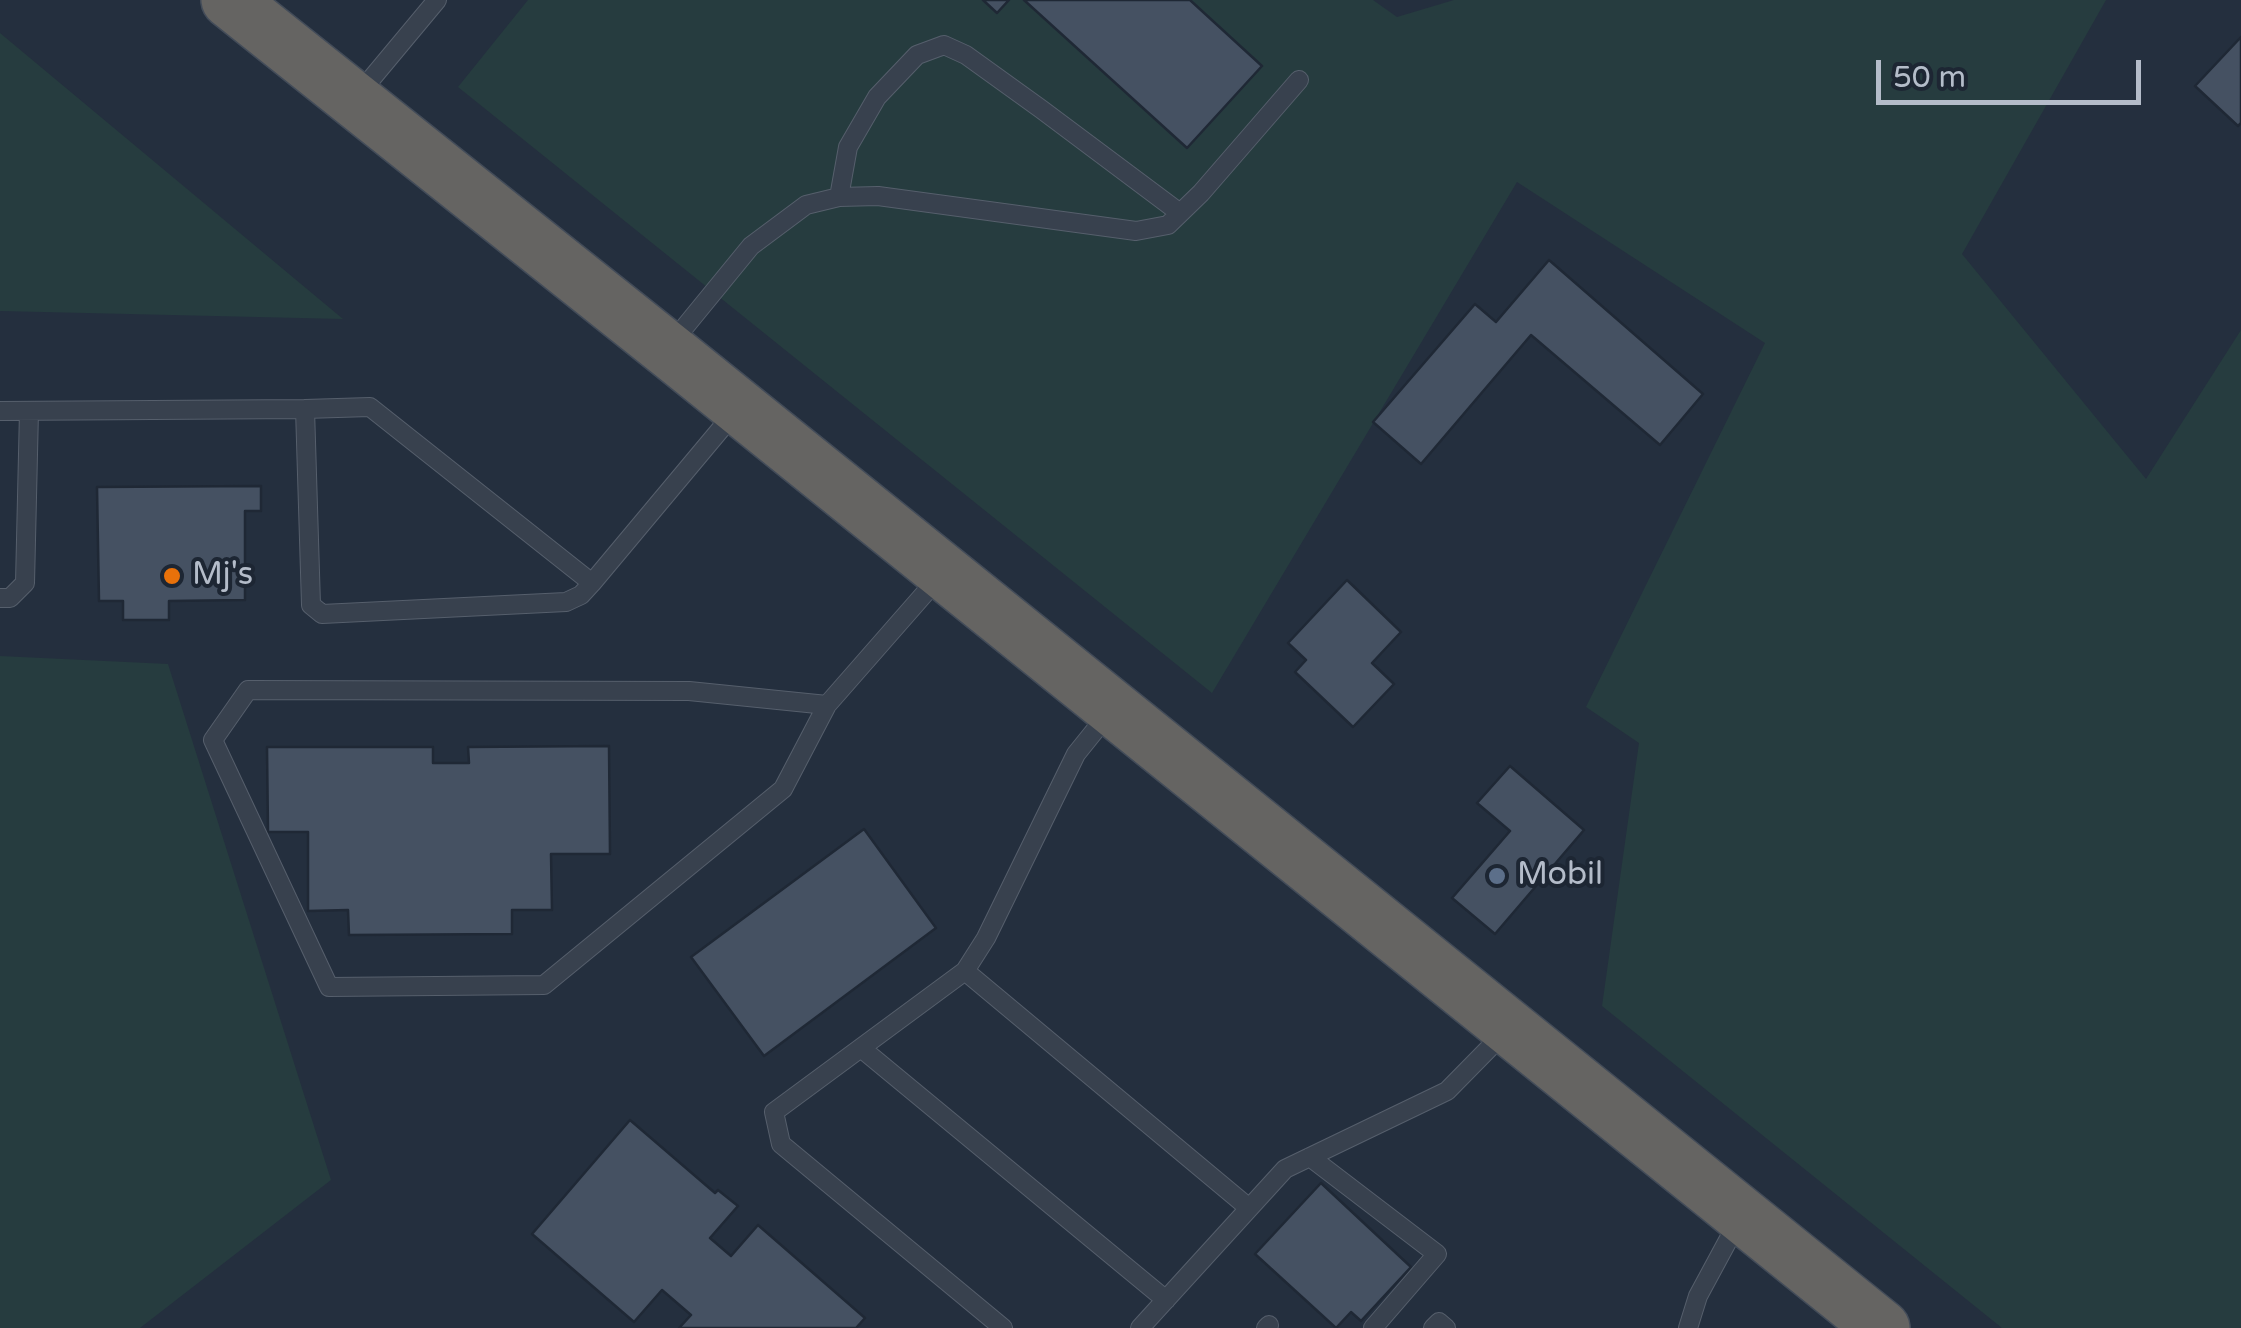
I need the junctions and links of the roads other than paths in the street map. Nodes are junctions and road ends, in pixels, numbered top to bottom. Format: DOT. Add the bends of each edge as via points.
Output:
graph roads {
  1 [pos="229,0"];
  2 [pos="436,0"];
  3 [pos="1299,80"];
  4 [pos="354,100"];
  5 [pos="839,198"];
  6 [pos="1180,213"];
  7 [pos="666,350"];
  8 [pos="739,408"];
  9 [pos="305,409"];
  10 [pos="0,411"];
  11 [pos="29,411"];
  12 [pos="943,572"];
  13 [pos="592,584"];
  14 [pos="0,598"];
  15 [pos="827,705"];
  16 [pos="1113,708"];
  17 [pos="965,971"];
  18 [pos="1510,1028"];
  19 [pos="860,1048"];
  20 [pos="1310,1157"];
  21 [pos="1250,1208"];
  22 [pos="1742,1215"];
  23 [pos="1166,1300"];
  24 [pos="1003,1328"];
  25 [pos="1140,1328"];
  26 [pos="1373,1328"];
  27 [pos="1433,1328"];
  28 [pos="1446,1328"];
  29 [pos="1688,1328"];
  30 [pos="1882,1328"];
  1 -- 4 [label="highway"];
  2 -- 4 [label="lane"];
  3 -- 6 [label="lane"];
  4 -- 7 [label="highway"];
  5 -- 6 [label="lane" via="878,196 1136,231 1168,224"];
  5 -- 6 [label="lane" via="848,146 877,97 917,55 944,45"];
  5 -- 7 [label="lane" via="806,205 751,246"];
  7 -- 8 [label="highway"];
  8 -- 12 [label="highway"];
  8 -- 13 [label="lane"];
  9 -- 11 [label="lane"];
  9 -- 13 [label="lane" via="370,406"];
  9 -- 13 [label="lane" via="311,605 322,614 566,602"];
  10 -- 11 [label="lane"];
  11 -- 14 [label="lane" via="25,582 10,598"];
  12 -- 15 [label="lane"];
  12 -- 16 [label="highway"];
  15 -- 15 [label="lane" via="689,691 248,690 213,740 329,987 544,985 783,789"];
  16 -- 17 [label="lane" via="1076,754"];
  16 -- 18 [label="highway"];
  17 -- 19 [label="lane"];
  17 -- 21 [label="lane"];
  18 -- 20 [label="lane" via="1448,1091"];
  18 -- 22 [label="highway"];
  19 -- 23 [label="lane"];
  19 -- 24 [label="lane" via="774,1112 781,1144"];
  20 -- 21 [label="lane" via="1285,1169"];
  20 -- 26 [label="lane" via="1436,1254"];
  21 -- 23 [label="lane"];
  22 -- 29 [label="lane"];
  22 -- 30 [label="highway"];
  23 -- 25 [label="lane"];
  27 -- 28 [label="lane" via="1439,1322"];
}
